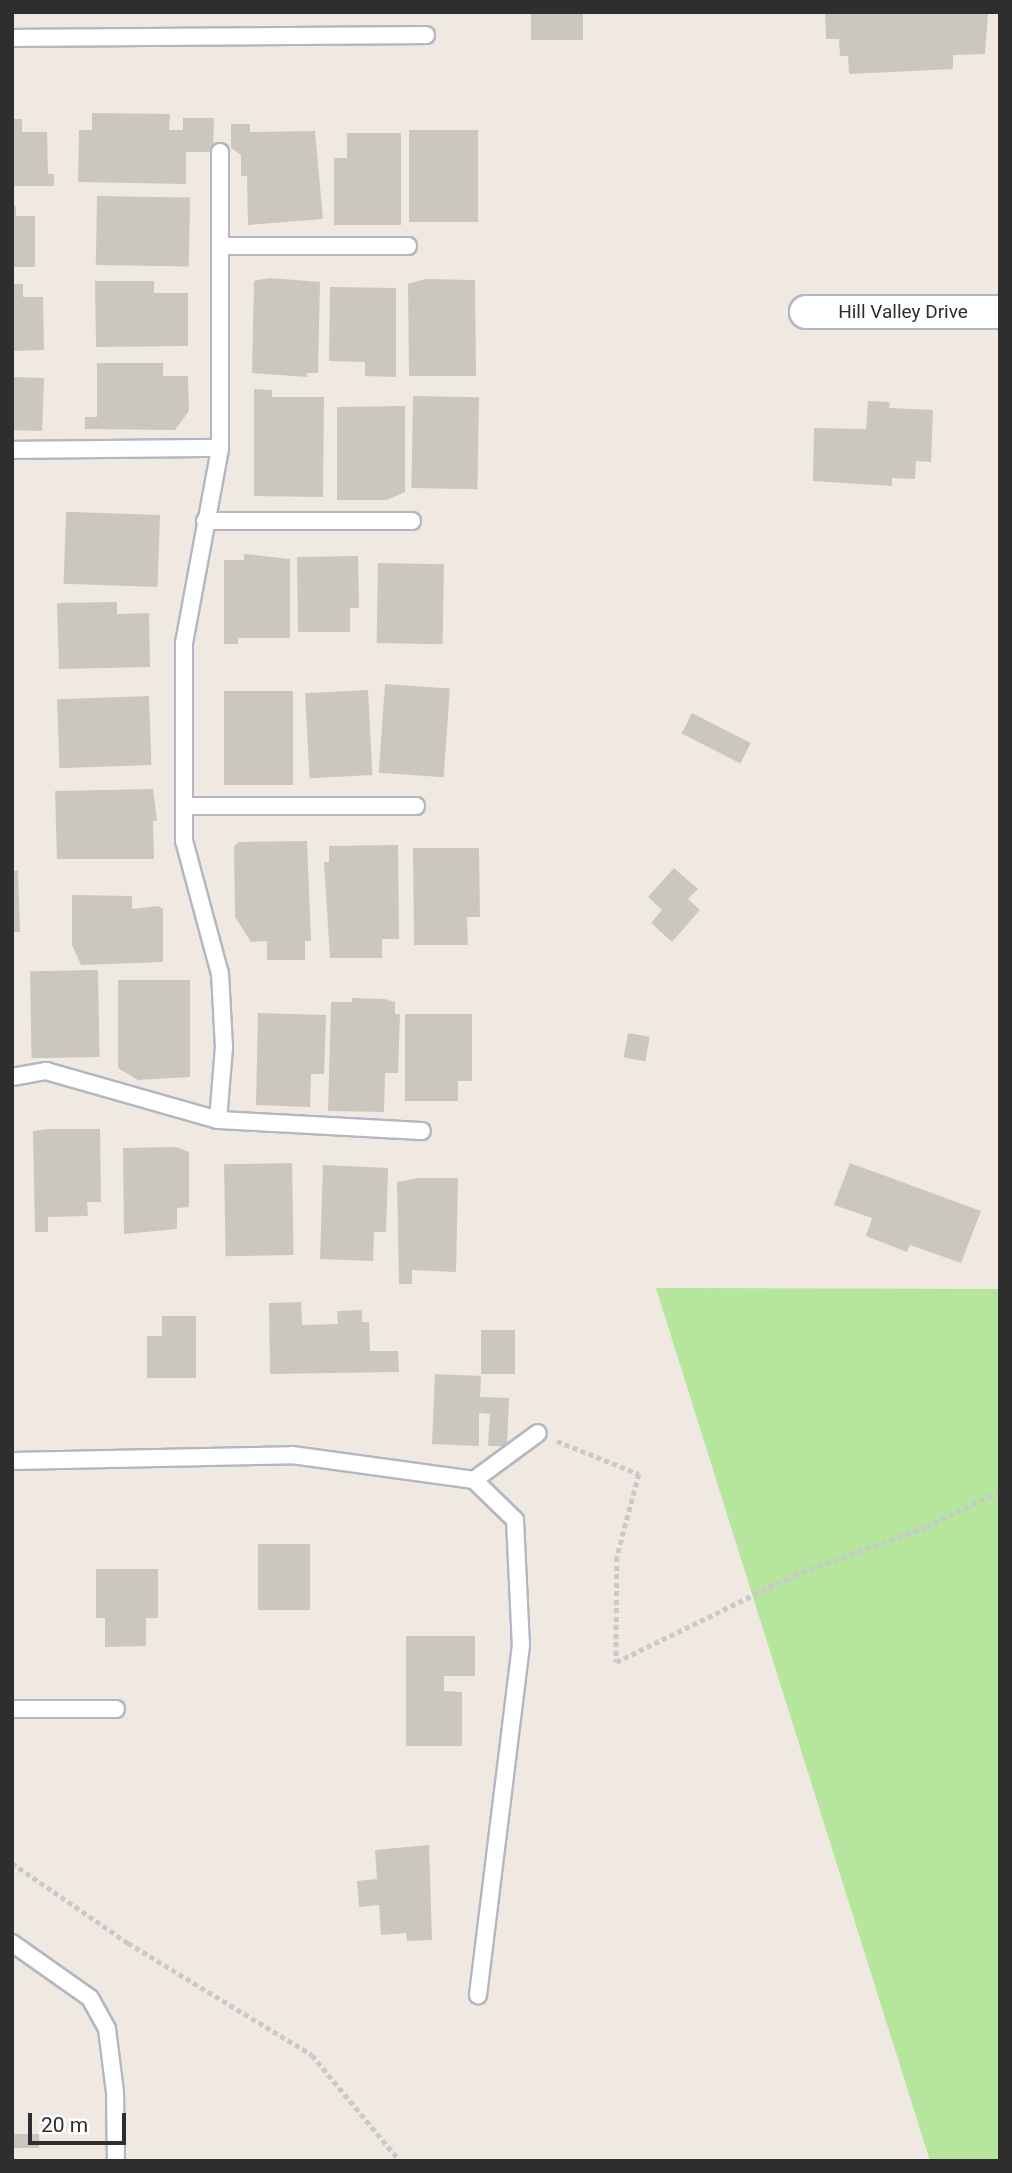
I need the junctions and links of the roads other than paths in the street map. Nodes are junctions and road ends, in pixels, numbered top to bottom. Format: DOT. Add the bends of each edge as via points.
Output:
graph roads {
  1 [pos="426,35"];
  2 [pos="12,38"];
  3 [pos="220,152"];
  4 [pos="220,246"];
  5 [pos="408,246"];
  6 [pos="806,312"];
  7 [pos="1000,312"];
  8 [pos="220,448"];
  9 [pos="12,450"];
  10 [pos="205,521"];
  11 [pos="412,521"];
  12 [pos="184,806"];
  13 [pos="416,806"];
  14 [pos="12,1077"];
  15 [pos="218,1120"];
  16 [pos="422,1131"];
  17 [pos="538,1433"];
  18 [pos="12,1461"];
  19 [pos="474,1480"];
  20 [pos="12,1709"];
  21 [pos="116,1709"];
  22 [pos="12,1942"];
  23 [pos="478,1995"];
  24 [pos="116,2161"];
  1 -- 2 [label="lane"];
  3 -- 4 [label="lane"];
  4 -- 5 [label="lane"];
  4 -- 8 [label="lane"];
  6 -- 7 [label="street, Hill Valley Drive"];
  8 -- 9 [label="lane"];
  8 -- 10 [label="lane"];
  10 -- 11 [label="lane"];
  10 -- 12 [label="lane" via="184,643"];
  12 -- 13 [label="lane"];
  12 -- 15 [label="lane" via="184,841 220,974 223,1047"];
  14 -- 15 [label="lane" via="46,1071"];
  15 -- 16 [label="lane"];
  17 -- 19 [label="lane"];
  18 -- 19 [label="lane" via="292,1455"];
  19 -- 23 [label="lane" via="515,1520 521,1645"];
  20 -- 21 [label="lane"];
  22 -- 24 [label="lane" via="90,1998 107,2029 115,2092"];
}
